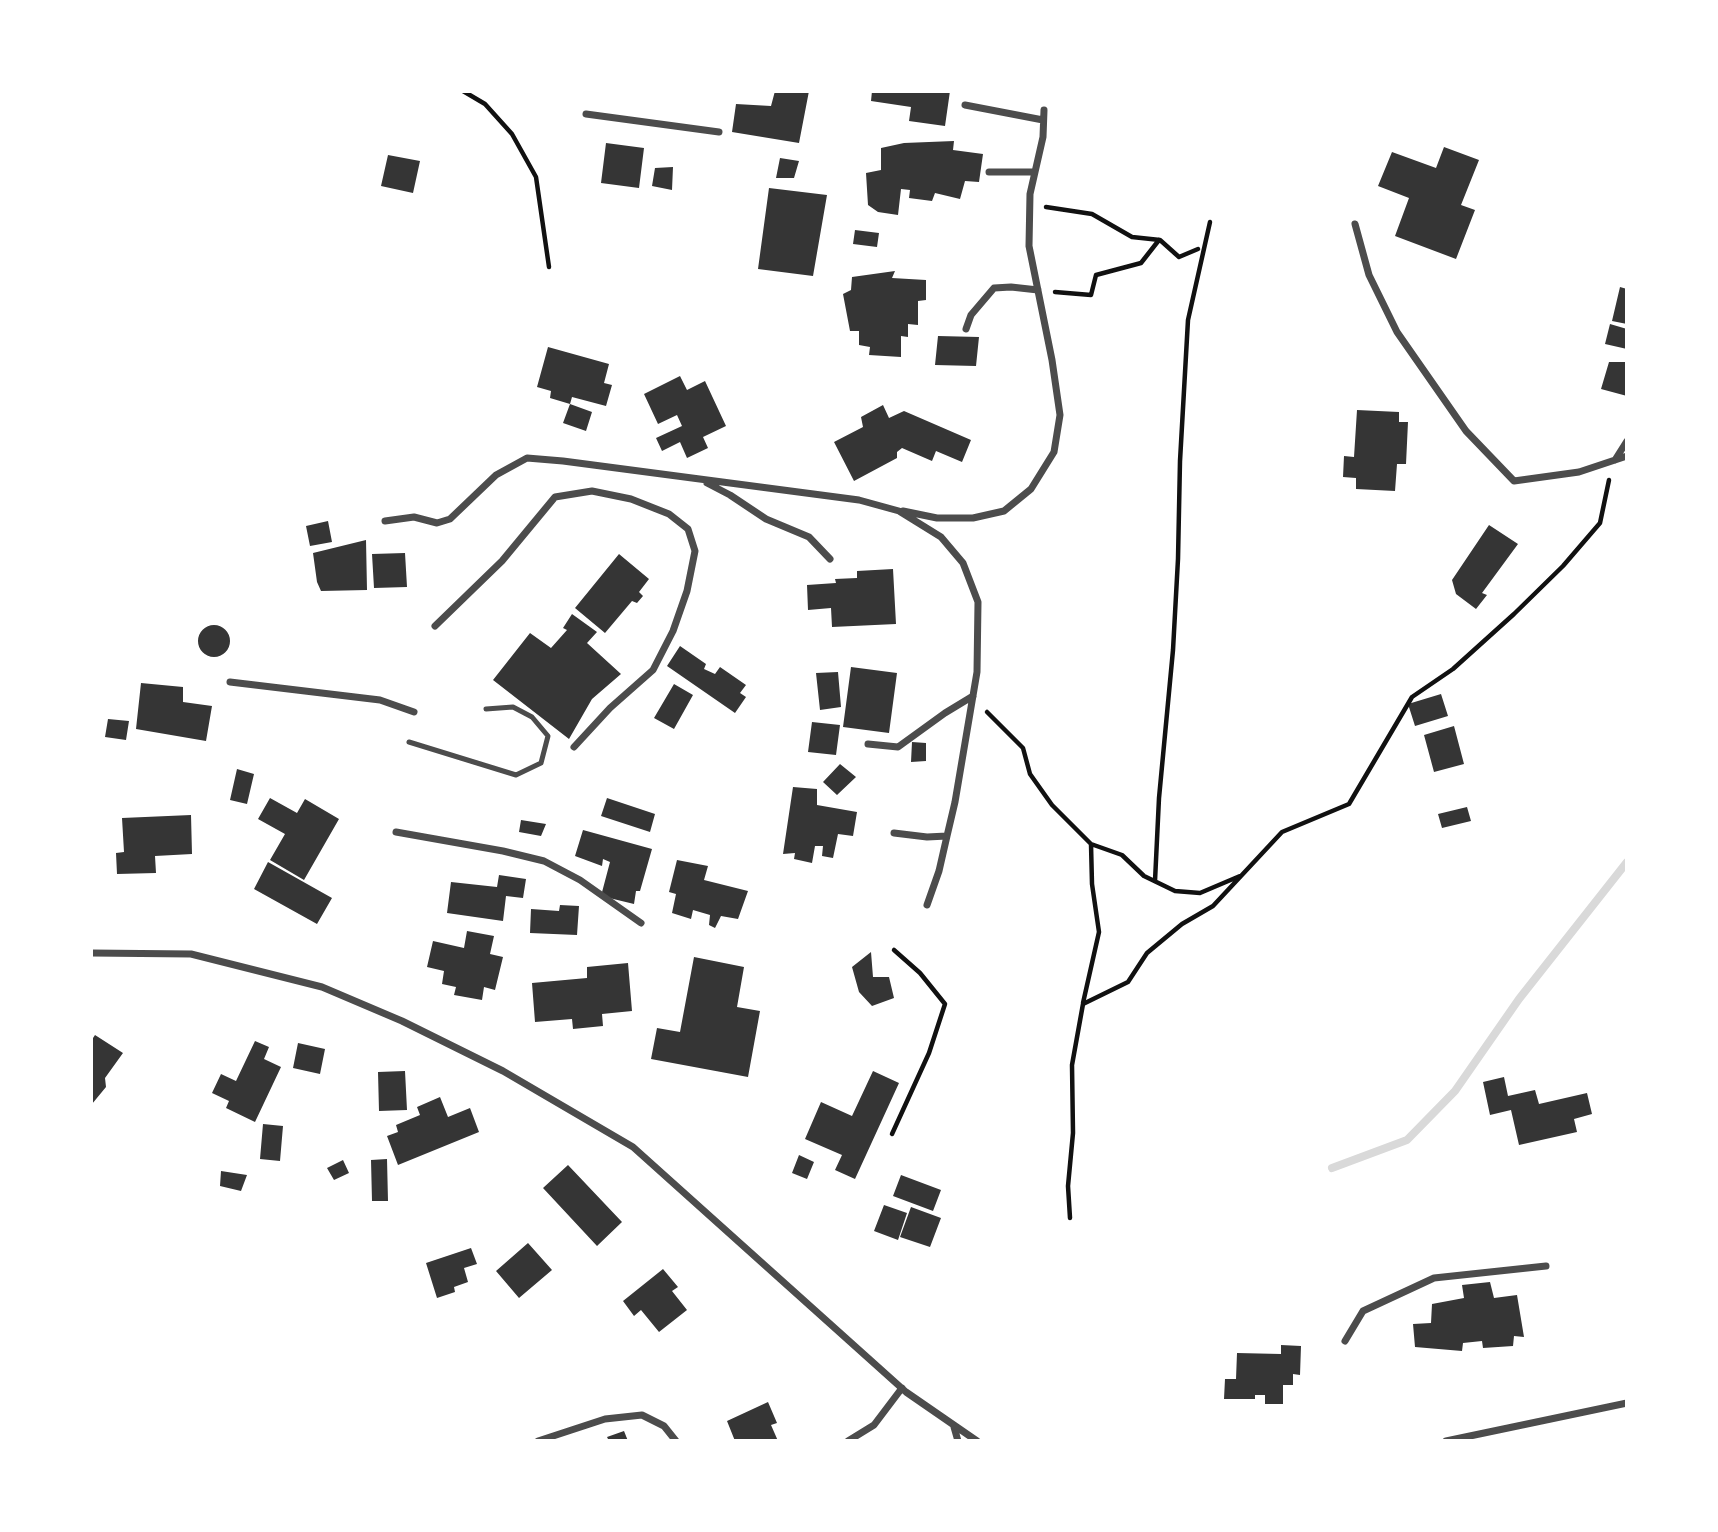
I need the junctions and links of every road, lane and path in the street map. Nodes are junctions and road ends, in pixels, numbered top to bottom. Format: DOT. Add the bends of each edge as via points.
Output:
graph roads {
  1 [pos="463,91"];
  2 [pos="965,105"];
  3 [pos="1044,110"];
  4 [pos="586,114"];
  5 [pos="1043,120"];
  6 [pos="719,132"];
  7 [pos="989,172"];
  8 [pos="1034,172"];
  9 [pos="1030,205"];
  10 [pos="1210,222"];
  11 [pos="1355,224"];
  12 [pos="1160,240"];
  13 [pos="1198,249"];
  14 [pos="549,267"];
  15 [pos="1038,290"];
  16 [pos="966,328"];
  17 [pos="1627,441"];
  18 [pos="1627,456"];
  19 [pos="1614,460"];
  20 [pos="1611,474"];
  21 [pos="700,479"];
  22 [pos="899,511"];
  23 [pos="385,521"];
  24 [pos="830,559"];
  25 [pos="435,626"];
  26 [pos="230,682"];
  27 [pos="972,696"];
  28 [pos="486,709"];
  29 [pos="983,710"];
  30 [pos="414,712"];
  31 [pos="409,742"];
  32 [pos="868,744"];
  33 [pos="574,747"];
  34 [pos="396,832"];
  35 [pos="894,834"];
  36 [pos="947,836"];
  37 [pos="1091,844"];
  38 [pos="1243,875"];
  39 [pos="1155,881"];
  40 [pos="927,905"];
  41 [pos="641,923"];
  42 [pos="894,950"];
  43 [pos="91,953"];
  44 [pos="1083,1004"];
  45 [pos="892,1134"];
  46 [pos="1070,1218"];
  47 [pos="1546,1266"];
  48 [pos="1345,1341"];
  49 [pos="902,1388"];
  50 [pos="1627,1403"];
  51 [pos="954,1427"];
  52 [pos="538,1441"];
  53 [pos="676,1441"];
  54 [pos="848,1441"];
  55 [pos="958,1441"];
  56 [pos="977,1441"];
  57 [pos="1446,1441"];
  1 -- 14 [label="path" via="485,104 512,134 536,177"];
  2 -- 5 [label="street"];
  3 -- 5 [label="street"];
  4 -- 6 [label="street"];
  5 -- 8 [label="street"];
  7 -- 8 [label="street"];
  8 -- 9 [label="street"];
  9 -- 12 [label="path" via="1092,214 1132,237"];
  9 -- 15 [label="street" via="1029,246"];
  10 -- 39 [label="path" via="1188,320 1174,637"];
  11 -- 19 [label="street" via="1370,275 1397,332 1466,431 1514,481 1579,472"];
  12 -- 13 [label="path" via="1179,257"];
  12 -- 15 [label="path" via="1141,263 1096,275 1090,295"];
  15 -- 16 [label="street" via="994,288"];
  15 -- 22 [label="street" via="1060,415 1054,452 1031,489 1004,511 973,518"];
  17 -- 19 [label="street"];
  18 -- 19 [label="street"];
  20 -- 38 [label="path" via="1600,523 1514,614 1453,670 1412,697 1349,804 1282,832"];
  21 -- 22 [label="street" via="859,500"];
  21 -- 23 [label="street" via="527,458 496,475 450,519 437,523 414,517"];
  21 -- 24 [label="street" via="766,519 808,537"];
  22 -- 27 [label="street" via="941,537 963,563 978,603"];
  25 -- 33 [label="street" via="502,561 555,497 592,491 631,499 669,514 688,529 695,551 687,591 653,670"];
  26 -- 30 [label="street" via="380,700"];
  27 -- 32 [label="street" via="898,747"];
  27 -- 36 [label="street"];
  28 -- 31 [label="lane" via="513,707 532,717 548,736 541,763 516,775"];
  29 -- 37 [label="path" via="1023,748 1030,774 1044,795"];
  34 -- 41 [label="street" via="544,861"];
  35 -- 36 [label="street"];
  36 -- 40 [label="street"];
  37 -- 39 [label="path" via="1122,855"];
  37 -- 44 [label="path" via="1099,932"];
  38 -- 39 [label="path" via="1200,893 1175,891"];
  38 -- 44 [label="path" via="1213,906 1147,953 1128,982"];
  42 -- 45 [label="path" via="945,1004 929,1053"];
  43 -- 49 [label="street" via="191,954 322,987 503,1071 633,1147"];
  44 -- 46 [label="path" via="1072,1065"];
  47 -- 48 [label="street" via="1434,1278 1363,1311"];
  49 -- 51 [label="street"];
  49 -- 54 [label="street" via="873,1425"];
  50 -- 57 [label="street"];
  51 -- 55 [label="street"];
  51 -- 56 [label="street"];
  52 -- 53 [label="street" via="605,1419 642,1415 664,1426"];
}
